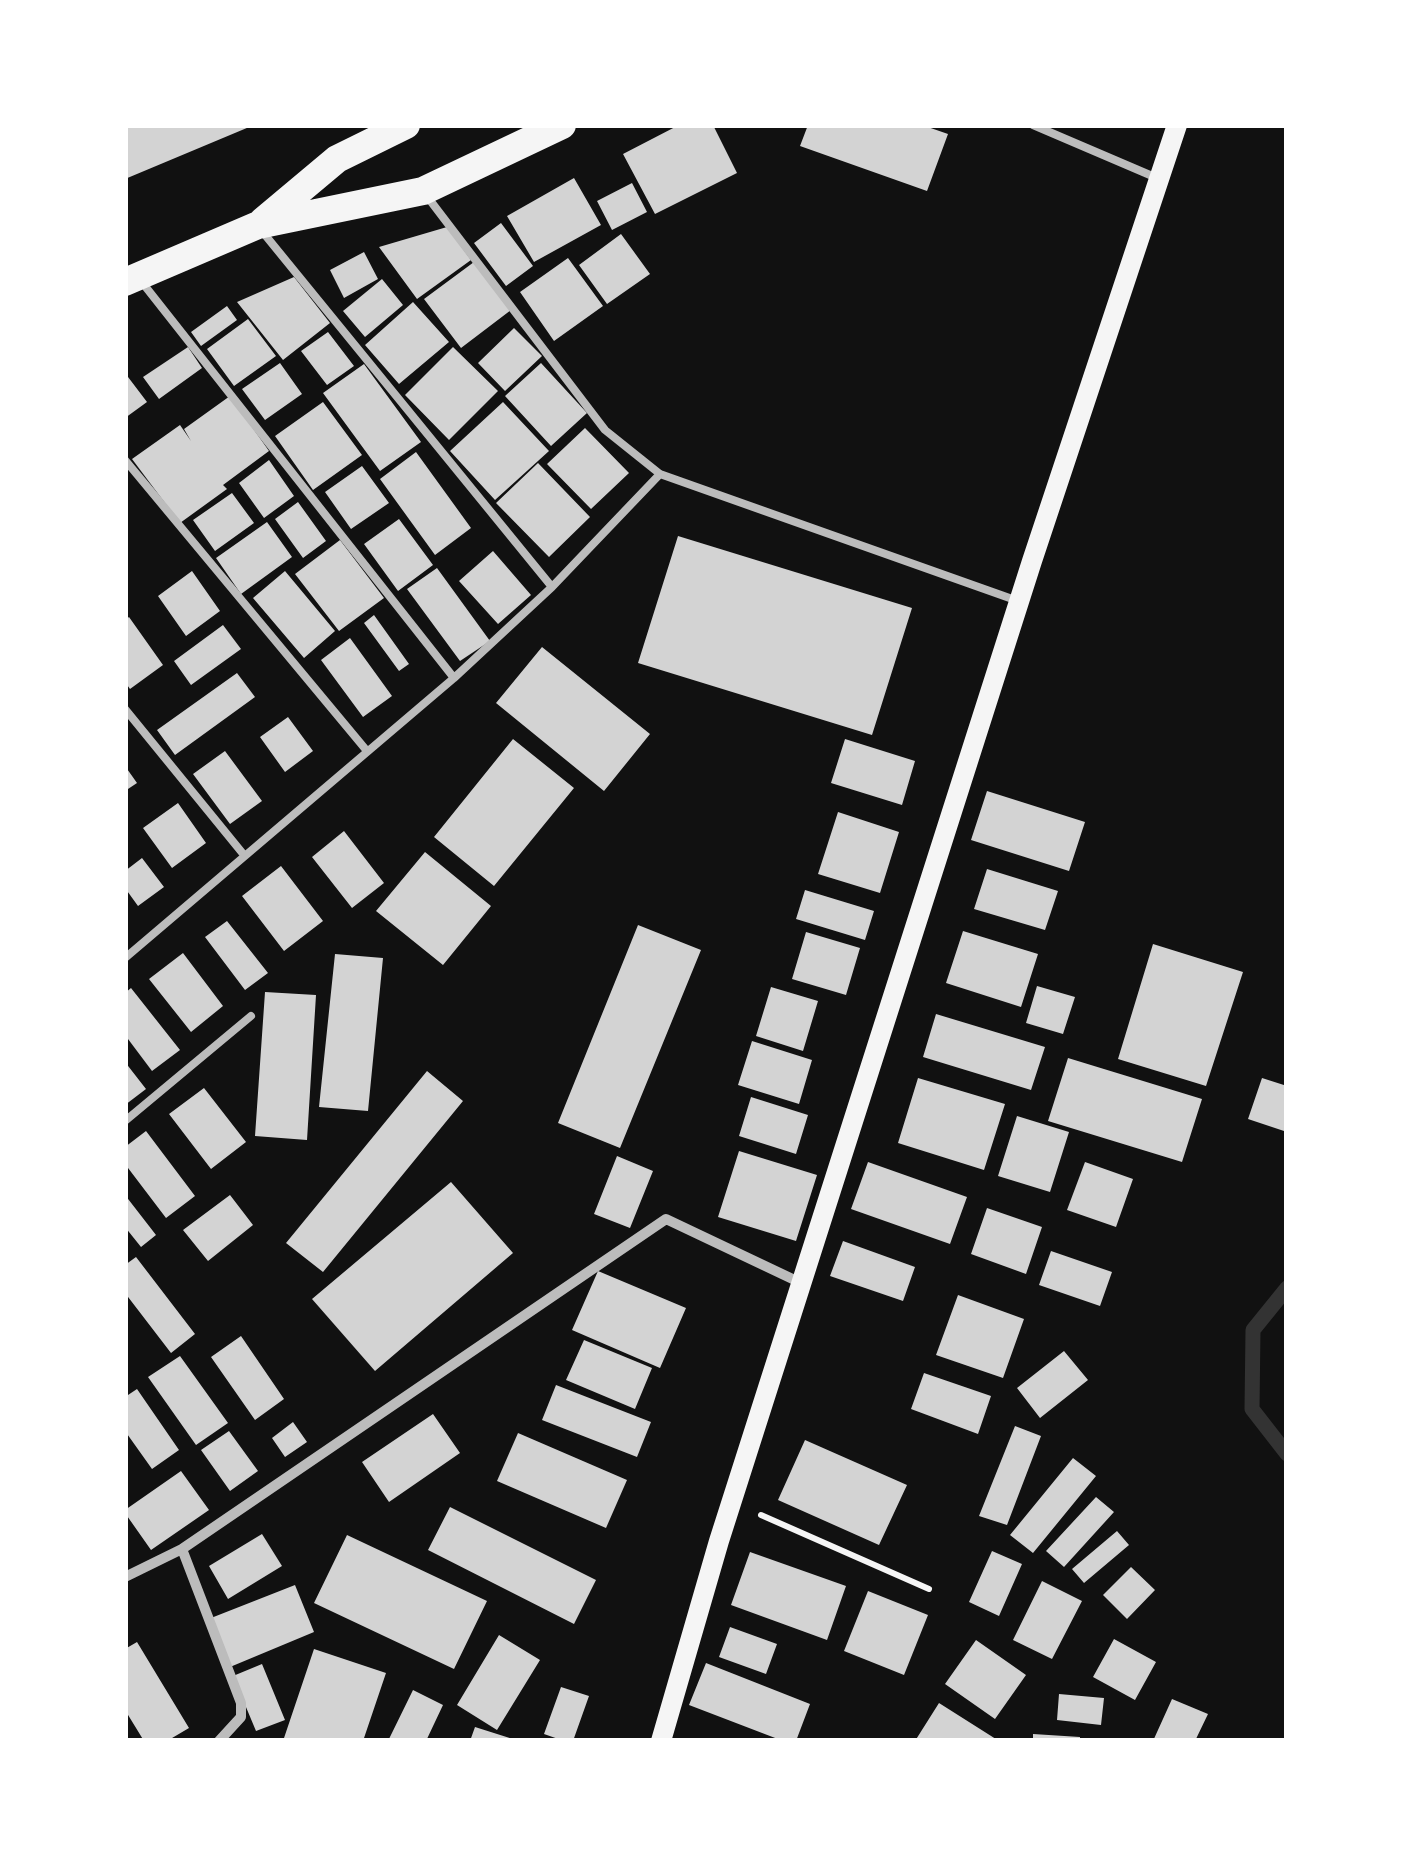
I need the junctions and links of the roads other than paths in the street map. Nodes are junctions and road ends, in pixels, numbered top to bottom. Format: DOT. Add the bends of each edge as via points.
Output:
graph roads {
  1 [pos="406,125"];
  2 [pos="562,125"];
  3 [pos="1034,125"];
  4 [pos="1177,125"];
  5 [pos="1159,179"];
  6 [pos="423,191"];
  7 [pos="258,225"];
  8 [pos="131,280"];
  9 [pos="125,460"];
  10 [pos="660,474"];
  11 [pos="552,587"];
  12 [pos="1019,601"];
  13 [pos="454,678"];
  14 [pos="125,708"];
  15 [pos="367,751"];
  16 [pos="244,855"];
  17 [pos="125,958"];
  18 [pos="251,1016"];
  19 [pos="125,1122"];
  20 [pos="802,1284"];
  21 [pos="182,1549"];
  22 [pos="125,1577"];
  23 [pos="220,1741"];
  24 [pos="661,1741"];
  1 -- 7 [label="highway" via="337,160"];
  2 -- 6 [label="highway"];
  3 -- 5 [label="lane"];
  4 -- 5 [label="main road"];
  5 -- 12 [label="main road"];
  6 -- 7 [label="highway"];
  6 -- 10 [label="lane" via="605,430"];
  7 -- 8 [label="highway"];
  7 -- 11 [label="lane"];
  8 -- 13 [label="lane"];
  9 -- 15 [label="lane"];
  10 -- 11 [label="lane"];
  10 -- 12 [label="lane"];
  11 -- 13 [label="lane"];
  12 -- 20 [label="main road"];
  13 -- 15 [label="lane"];
  14 -- 16 [label="lane"];
  15 -- 16 [label="lane"];
  16 -- 17 [label="lane"];
  18 -- 19 [label="lane"];
  20 -- 21 [label="street" via="666,1219"];
  20 -- 24 [label="main road"];
  21 -- 22 [label="street"];
  21 -- 23 [label="street" via="241,1703 241,1717"];
}
